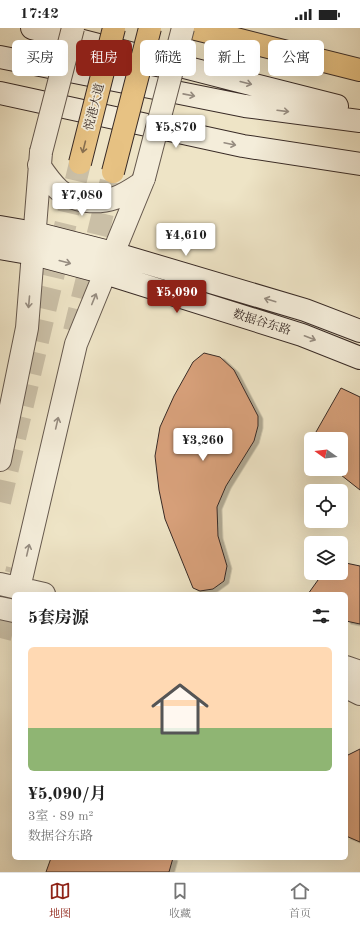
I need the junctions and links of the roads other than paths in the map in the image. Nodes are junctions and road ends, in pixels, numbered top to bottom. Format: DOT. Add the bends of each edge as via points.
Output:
graph roads {
  1 [pos="32,28"];
  2 [pos="73,28"];
  3 [pos="114,28"];
  4 [pos="150,28"];
  5 [pos="184,28"];
  6 [pos="192,28"];
  7 [pos="0,57"];
  8 [pos="360,70"];
  9 [pos="0,93"];
  10 [pos="360,112"];
  11 [pos="360,121"];
  12 [pos="40,158"];
  13 [pos="80,163"];
  14 [pos="360,164"];
  15 [pos="113,172"];
  16 [pos="143,181"];
  17 [pos="0,227"];
  18 [pos="34,243"];
  19 [pos="0,248"];
  20 [pos="113,253"];
  21 [pos="105,273"];
  22 [pos="360,331"];
  23 [pos="360,358"];
  24 [pos="0,460"];
  25 [pos="10,586"];
  26 [pos="36,592"];
  27 [pos="0,608"];
  28 [pos="12,611"];
  29 [pos="348,668"];
  30 [pos="360,672"];
  31 [pos="348,688"];
  32 [pos="360,694"];
  1 -- 10 [label="main road, one-way"];
  2 -- 12 [label="main road, bridge"];
  3 -- 13 [label="main road, 悦港大道, one-way, bridge"];
  4 -- 15 [label="main road, bridge"];
  5 -- 16 [label="main road, bridge"];
  6 -- 8 [label="main road"];
  7 -- 11 [label="main road, one-way, bridge" via="245,106"];
  9 -- 14 [label="main road, one-way" via="243,146"];
  12 -- 16 [label="main road" via="59,190 81,200 115,198"];
  12 -- 18 [label="main road"];
  16 -- 20 [label="main road"];
  17 -- 18 [label="main road, 数据谷东路"];
  18 -- 19 [label="main road, 数据谷东路"];
  18 -- 20 [label="main road, 数据谷东路"];
  18 -- 21 [label="main road, 数据谷东路, one-way"];
  18 -- 24 [label="main road, one-way" via="27,328"];
  20 -- 21 [label="main road"];
  22 -- 20 [label="main road, 数据谷东路, one-way" via="305,310"];
  21 -- 23 [label="main road, 数据谷东路, one-way" via="302,335"];
  25 -- 21 [label="main road, one-way" via="76,344"];
  25 -- 26 [label="main road"];
  27 -- 28 [label="main road"];
  29 -- 30 [label="main road"];
  31 -- 32 [label="main road"];
}
